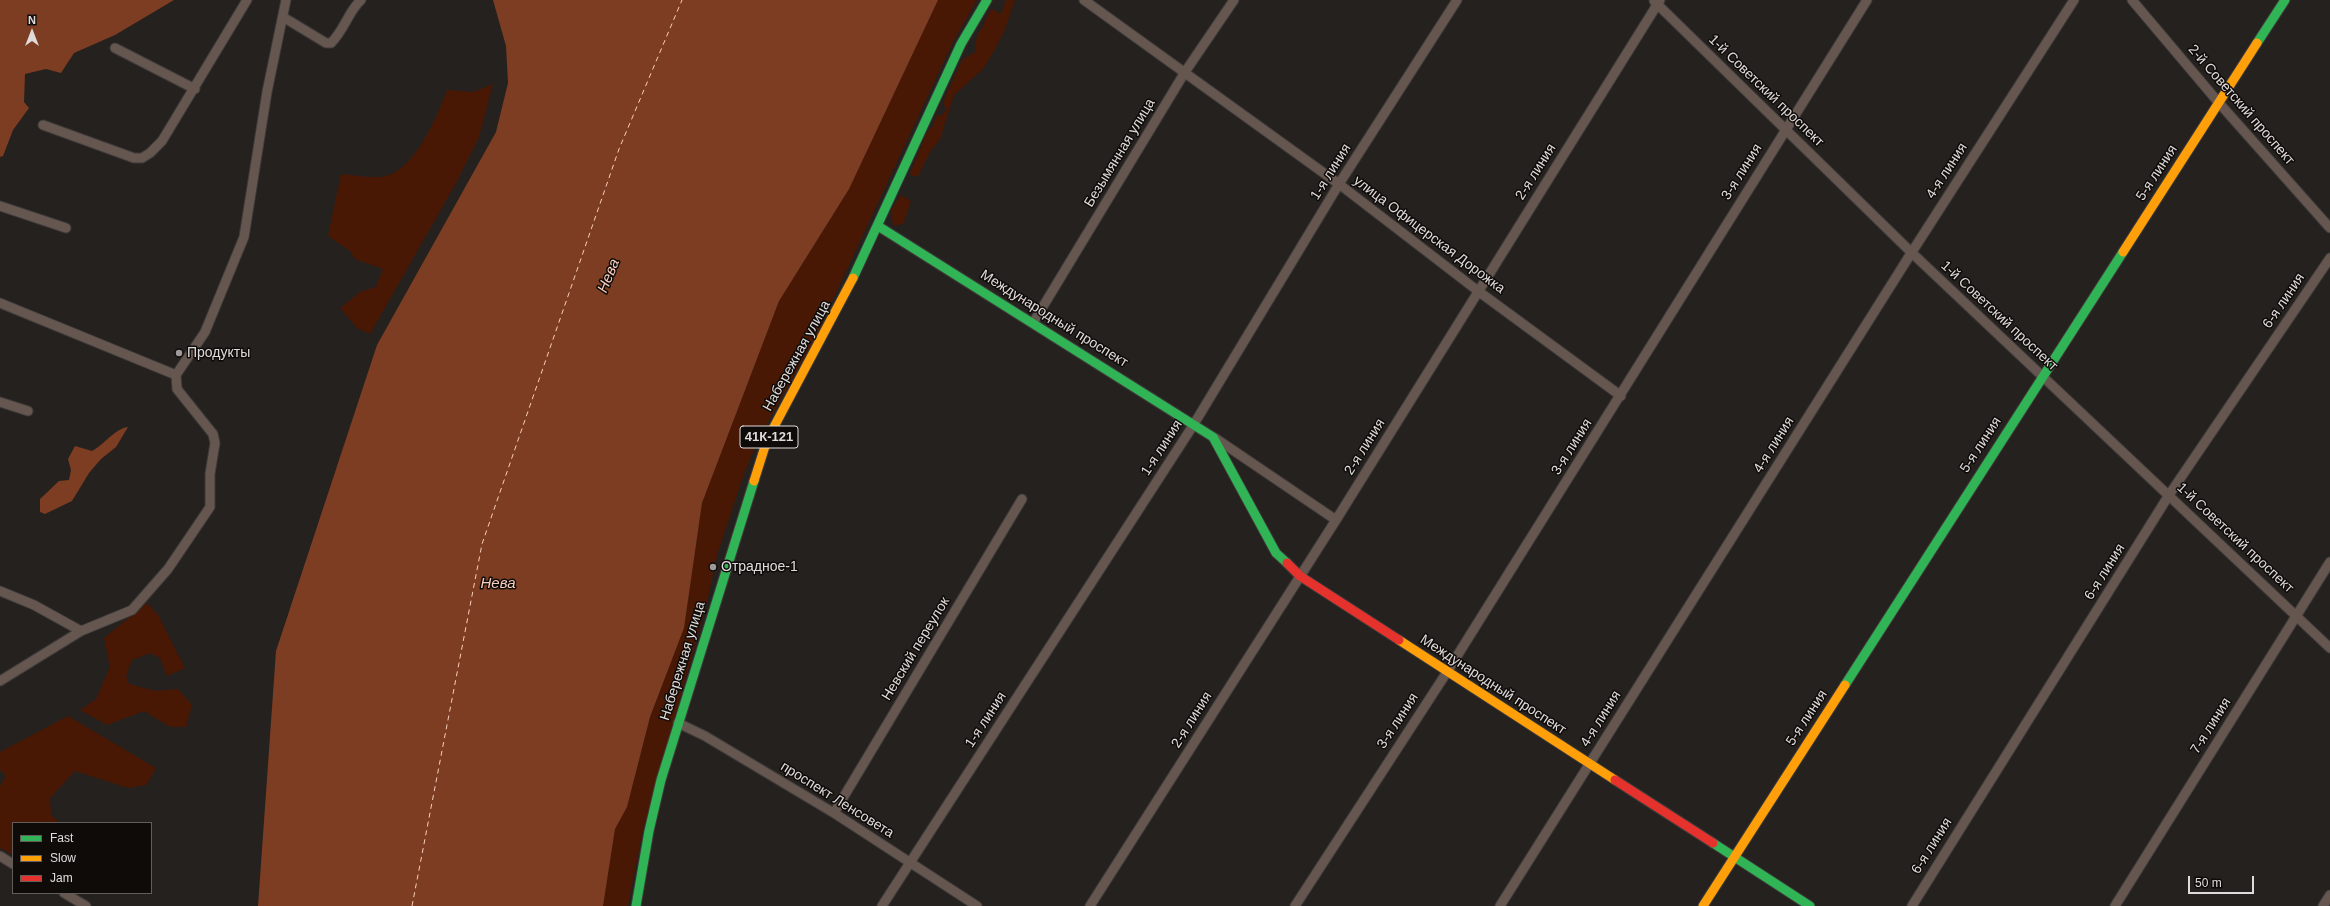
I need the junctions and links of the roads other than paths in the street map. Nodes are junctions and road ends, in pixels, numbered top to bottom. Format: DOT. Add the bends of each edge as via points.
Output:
graph roads {
  1 [pos="247,0"];
  2 [pos="286,0"];
  3 [pos="361,0"];
  4 [pos="987,0"];
  5 [pos="1234,0"];
  6 [pos="1457,0"];
  7 [pos="1867,0"];
  8 [pos="2074,0"];
  9 [pos="2132,0"];
  10 [pos="2285,0"];
  11 [pos="1657,1"];
  12 [pos="1090,2"];
  13 [pos="283,17"];
  14 [pos="115,48"];
  15 [pos="1185,72"];
  16 [pos="195,89"];
  17 [pos="2219,103"];
  18 [pos="43,125"];
  19 [pos="1784,129"];
  20 [pos="1339,184"];
  21 [pos="0,206"];
  22 [pos="878,226"];
  23 [pos="66,228"];
  24 [pos="2330,228"];
  25 [pos="1912,253"];
  26 [pos="2330,258"];
  27 [pos="1478,291"];
  28 [pos="0,303"];
  29 [pos="1033,323"];
  30 [pos="176,375"];
  31 [pos="2042,376"];
  32 [pos="1621,396"];
  33 [pos="0,402"];
  34 [pos="28,412"];
  35 [pos="1194,424"];
  36 [pos="1214,437"];
  37 [pos="2169,495"];
  38 [pos="1022,499"];
  39 [pos="1336,520"];
  40 [pos="2330,562"];
  41 [pos="1300,576"];
  42 [pos="0,591"];
  43 [pos="2296,615"];
  44 [pos="81,631"];
  45 [pos="2330,648"];
  46 [pos="1447,672"];
  47 [pos="0,681"];
  48 [pos="678,724"];
  49 [pos="1589,763"];
  50 [pos="834,813"];
  51 [pos="0,856"];
  52 [pos="1734,857"];
  53 [pos="12,863"];
  54 [pos="910,863"];
  55 [pos="66,894"];
  56 [pos="2330,895"];
  57 [pos="86,906"];
  58 [pos="636,906"];
  59 [pos="882,906"];
  60 [pos="977,906"];
  61 [pos="1090,906"];
  62 [pos="1295,906"];
  63 [pos="1500,906"];
  64 [pos="1703,906"];
  65 [pos="1810,906"];
  66 [pos="1912,906"];
  67 [pos="2115,906"];
  68 [pos="2323,906"];
  1 -- 16 [label="street"];
  2 -- 13 [label="street"];
  3 -- 13 [label="street" via="355,5 341,33 331,43 326,43"];
  4 -- 22 [label="street, Набережная улица / 41К-121" via="961,44"];
  5 -- 15 [label="street, Безымянная улица"];
  6 -- 20 [label="street, 1-я линия"];
  7 -- 19 [label="street, 3-я линия"];
  8 -- 25 [label="street, 4-я линия"];
  9 -- 17 [label="street, 2-й Советский проспект"];
  10 -- 17 [label="street, 5-я линия"];
  11 -- 19 [label="street, 1-й Советский проспект"];
  11 -- 27 [label="street, 2-я линия"];
  12 -- 15 [label="street, улица Офицерская Дорожка"];
  13 -- 30 [label="street" via="267,92 244,237 205,332"];
  14 -- 16 [label="street"];
  15 -- 20 [label="street, улица Офицерская Дорожка"];
  15 -- 29 [label="street, Безымянная улица"];
  16 -- 18 [label="street" via="162,141 142,158 134,158"];
  17 -- 24 [label="street, 2-й Советский проспект"];
  17 -- 31 [label="street, 5-я линия"];
  19 -- 25 [label="street, 1-й Советский проспект"];
  19 -- 32 [label="street, 3-я линия"];
  20 -- 27 [label="street, улица Офицерская Дорожка"];
  20 -- 35 [label="street, 1-я линия"];
  21 -- 23 [label="street"];
  22 -- 29 [label="street, Международный проспект"];
  22 -- 48 [label="street, Набережная улица / 41К-121" via="820,347 768,440 730,553"];
  25 -- 31 [label="street, 1-й Советский проспект"];
  25 -- 49 [label="street, 4-я линия"];
  26 -- 37 [label="street, 6-я линия"];
  27 -- 32 [label="street, улица Офицерская Дорожка"];
  27 -- 39 [label="street, 2-я линия"];
  28 -- 30 [label="street"];
  29 -- 35 [label="street, Международный проспект"];
  30 -- 44 [label="street" via="178,389 214,434 210,507 168,569 132,610"];
  31 -- 37 [label="street, 1-й Советский проспект"];
  31 -- 52 [label="street, 5-я линия"];
  32 -- 46 [label="street, 3-я линия"];
  33 -- 34 [label="street"];
  35 -- 36 [label="street, Международный проспект"];
  35 -- 54 [label="street, 1-я линия"];
  36 -- 39 [label="street, Международный проспект"];
  36 -- 41 [label="street, Международный проспект" via="1276,552"];
  37 -- 43 [label="street, 1-й Советский проспект"];
  37 -- 66 [label="street, 6-я линия"];
  38 -- 50 [label="street, Невский переулок"];
  39 -- 41 [label="street, 2-я линия"];
  40 -- 43 [label="street, 7-я линия"];
  41 -- 46 [label="street, Международный проспект"];
  41 -- 61 [label="street, 2-я линия"];
  42 -- 44 [label="street" via="34,605"];
  43 -- 45 [label="street, 1-й Советский проспект"];
  43 -- 67 [label="street, 7-я линия"];
  44 -- 47 [label="street"];
  46 -- 49 [label="street, Международный проспект"];
  46 -- 62 [label="street, 3-я линия"];
  48 -- 50 [label="street, проспект Ленсовета" via="705,736"];
  48 -- 58 [label="street, Набережная улица / 41К-121" via="649,831"];
  49 -- 52 [label="street, Международный проспект"];
  49 -- 63 [label="street, 4-я линия"];
  50 -- 54 [label="street, проспект Ленсовета"];
  51 -- 53 [label="street"];
  52 -- 64 [label="street, 5-я линия"];
  52 -- 65 [label="street, Международный проспект"];
  54 -- 59 [label="street, 1-я линия"];
  54 -- 60 [label="street, проспект Ленсовета"];
  55 -- 57 [label="street"];
  56 -- 68 [label="street"];
}
